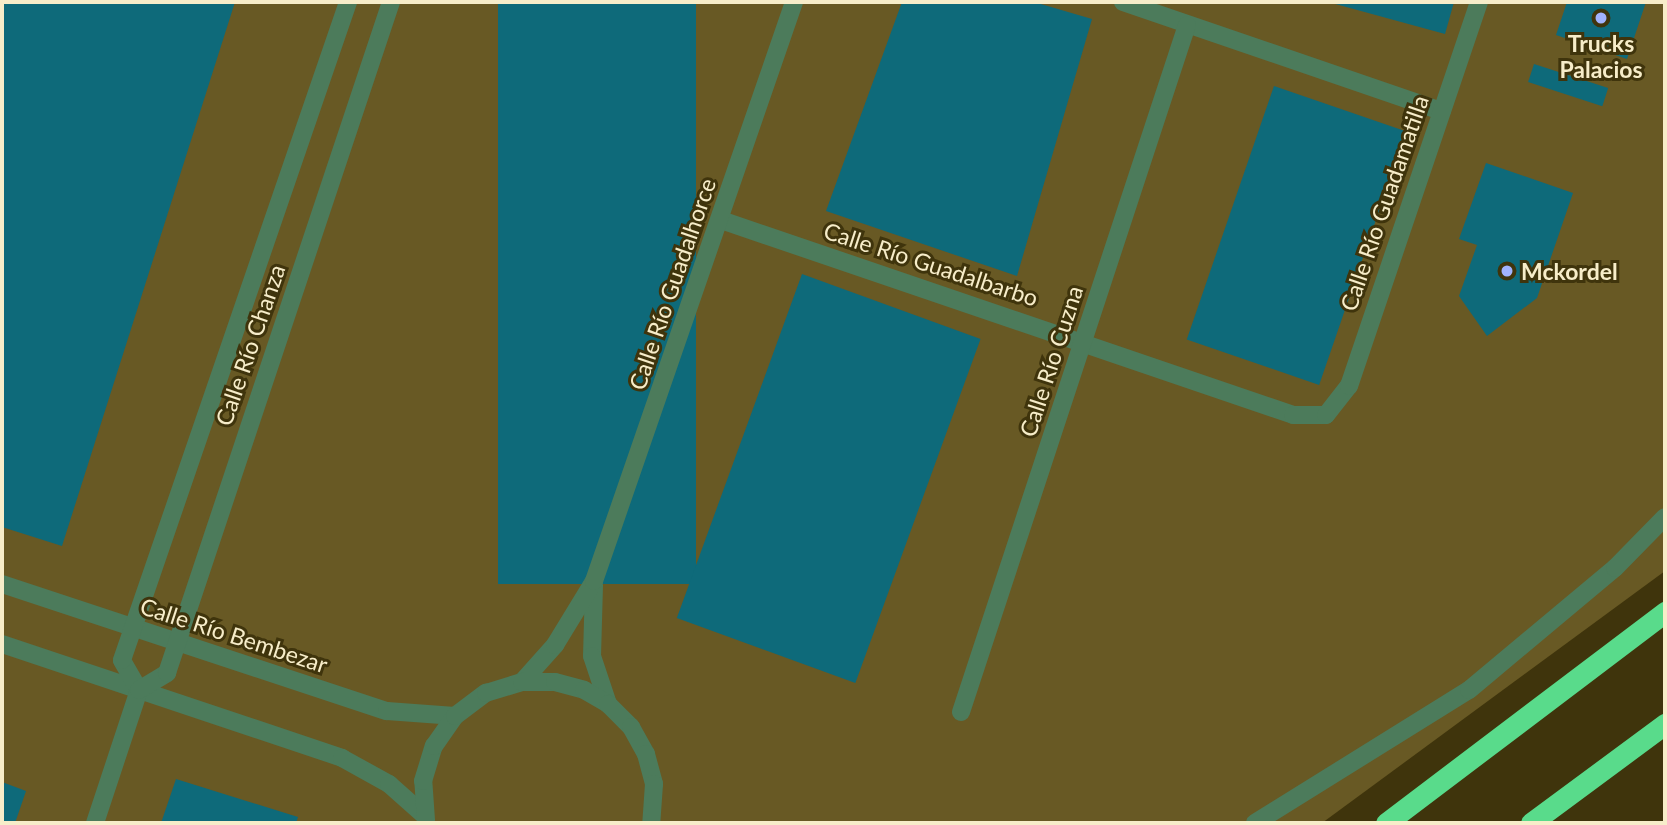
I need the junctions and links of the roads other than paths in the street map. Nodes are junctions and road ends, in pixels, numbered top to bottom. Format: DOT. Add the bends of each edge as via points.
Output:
graph roads {
  1 [pos="348,2"];
  2 [pos="391,2"];
  3 [pos="794,2"];
  4 [pos="1123,2"];
  5 [pos="1479,2"];
  6 [pos="1187,25"];
  7 [pos="1442,111"];
  8 [pos="721,220"];
  9 [pos="1083,340"];
  10 [pos="1326,415"];
  11 [pos="1665,517"];
  12 [pos="594,581"];
  13 [pos="2,584"];
  14 [pos="1665,612"];
  15 [pos="134,628"];
  16 [pos="2,644"];
  17 [pos="177,644"];
  18 [pos="523,682"];
  19 [pos="139,690"];
  20 [pos="608,704"];
  21 [pos="961,712"];
  22 [pos="455,716"];
  23 [pos="1665,724"];
  24 [pos="425,819"];
  25 [pos="95,823"];
  26 [pos="651,823"];
  27 [pos="1255,823"];
  28 [pos="1386,823"];
  29 [pos="1531,823"];
  1 -- 15 [label="street, Calle Río Chanza"];
  2 -- 17 [label="street, Calle Río Chanza"];
  3 -- 8 [label="street, Calle Río Guadalhorce"];
  4 -- 6 [label="street"];
  5 -- 7 [label="street, Calle Río Guadamatilla"];
  6 -- 7 [label="street"];
  6 -- 9 [label="street, Calle Río Cuzna"];
  7 -- 10 [label="street, Calle Río Guadamatilla" via="1349,386"];
  8 -- 9 [label="street, Calle Río Guadalbarbo"];
  8 -- 12 [label="street, Calle Río Guadalhorce"];
  9 -- 10 [label="street, Calle Río Guadalbarbo" via="1293,415"];
  9 -- 21 [label="street, Calle Río Cuzna"];
  11 -- 27 [label="street" via="1615,568 1469,690"];
  12 -- 18 [label="street, Calle Río Guadalhorce" via="555,645"];
  12 -- 20 [label="street, Calle Río Guadalhorce" via="592,656"];
  13 -- 15 [label="street, Calle Río Bembezar"];
  14 -- 28 [label="highway"];
  15 -- 17 [label="street, Calle Río Bembezar"];
  15 -- 19 [label="street, Calle Río Chanza" via="122,660"];
  16 -- 19 [label="street"];
  17 -- 19 [label="street, Calle Río Chanza" via="167,673"];
  17 -- 22 [label="street, Calle Río Bembezar" via="387,711"];
  18 -- 20 [label="street" via="555,682 584,690"];
  18 -- 22 [label="street" via="486,693"];
  19 -- 24 [label="street" via="342,758 389,784"];
  19 -- 25 [label="street"];
  20 -- 26 [label="street" via="631,727 646,754 654,784"];
  22 -- 24 [label="street" via="434,746 424,780"];
  23 -- 29 [label="highway"];
}
